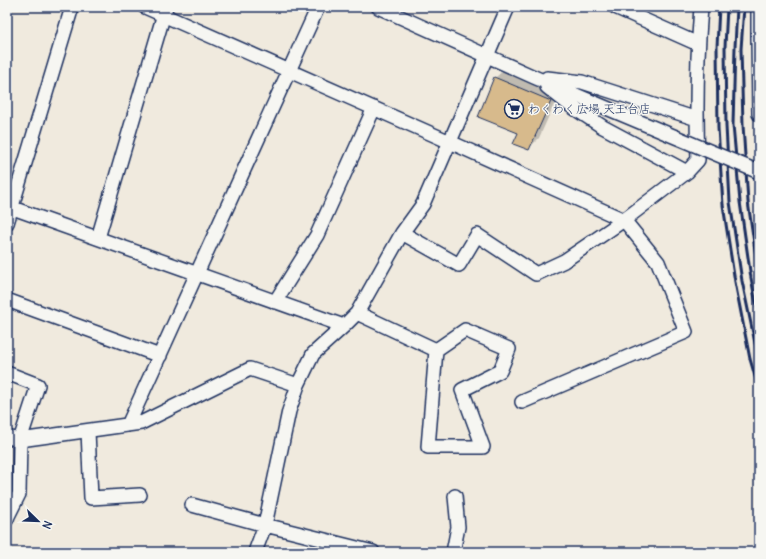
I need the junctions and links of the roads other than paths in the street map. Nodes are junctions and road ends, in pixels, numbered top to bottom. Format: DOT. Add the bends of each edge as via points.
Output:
graph roads {
  1 [pos="72,7"];
  2 [pos="145,7"];
  3 [pos="318,7"];
  4 [pos="378,7"];
  5 [pos="508,7"];
  6 [pos="615,7"];
  7 [pos="701,7"];
  8 [pos="758,7"];
  9 [pos="165,11"];
  10 [pos="758,39"];
  11 [pos="698,44"];
  12 [pos="487,56"];
  13 [pos="289,70"];
  14 [pos="534,77"];
  15 [pos="374,108"];
  16 [pos="759,114"];
  17 [pos="697,119"];
  18 [pos="450,142"];
  19 [pos="687,172"];
  20 [pos="759,172"];
  21 [pos="9,206"];
  22 [pos="624,220"];
  23 [pos="7,223"];
  24 [pos="402,233"];
  25 [pos="98,238"];
  26 [pos="197,274"];
  27 [pos="7,300"];
  28 [pos="275,302"];
  29 [pos="357,313"];
  30 [pos="344,326"];
  31 [pos="436,350"];
  32 [pos="160,356"];
  33 [pos="7,373"];
  34 [pos="298,385"];
  35 [pos="522,402"];
  36 [pos="128,425"];
  37 [pos="88,431"];
  38 [pos="7,437"];
  39 [pos="20,440"];
  40 [pos="140,495"];
  41 [pos="455,496"];
  42 [pos="192,505"];
  43 [pos="7,515"];
  44 [pos="7,519"];
  45 [pos="265,525"];
  46 [pos="255,552"];
  47 [pos="373,552"];
  48 [pos="453,552"];
  1 -- 21 [label="street"];
  2 -- 9 [label="street"];
  3 -- 13 [label="street"];
  4 -- 12 [label="street"];
  5 -- 12 [label="street"];
  6 -- 11 [label="street"];
  7 -- 11 [label="street"];
  8 -- 10 [label="street"];
  9 -- 13 [label="street"];
  9 -- 25 [label="street"];
  10 -- 16 [label="street"];
  11 -- 17 [label="street"];
  12 -- 14 [label="street"];
  12 -- 18 [label="street"];
  13 -- 15 [label="street"];
  13 -- 26 [label="street"];
  14 -- 17 [label="street" via="582,82"];
  14 -- 19 [label="street" via="603,127"];
  14 -- 20 [label="street, bridge"];
  15 -- 18 [label="street"];
  15 -- 28 [label="street" via="317,235"];
  17 -- 19 [label="street" via="698,160"];
  18 -- 22 [label="street"];
  18 -- 24 [label="street" via="423,204"];
  19 -- 22 [label="street"];
  21 -- 23 [label="street"];
  21 -- 25 [label="street"];
  22 -- 24 [label="street" via="564,261 536,274 477,235 459,265"];
  22 -- 35 [label="street" via="658,262 686,332"];
  24 -- 29 [label="street"];
  25 -- 26 [label="street"];
  26 -- 28 [label="street"];
  26 -- 32 [label="street"];
  27 -- 32 [label="street"];
  28 -- 30 [label="street"];
  29 -- 30 [label="street"];
  29 -- 31 [label="street"];
  30 -- 34 [label="street" via="313,354"];
  31 -- 31 [label="street" via="464,330 508,349 500,371 462,390 484,447 428,447"];
  32 -- 36 [label="street"];
  33 -- 39 [label="street" via="38,385"];
  34 -- 36 [label="street" via="250,369 141,423"];
  34 -- 45 [label="street" via="289,412"];
  36 -- 37 [label="street"];
  37 -- 39 [label="street"];
  37 -- 40 [label="street" via="90,498"];
  38 -- 39 [label="street"];
  39 -- 43 [label="street" via="19,494"];
  41 -- 48 [label="street" via="458,527"];
  42 -- 45 [label="street"];
  43 -- 44 [label="street"];
  45 -- 46 [label="street"];
  45 -- 47 [label="street"];
}
